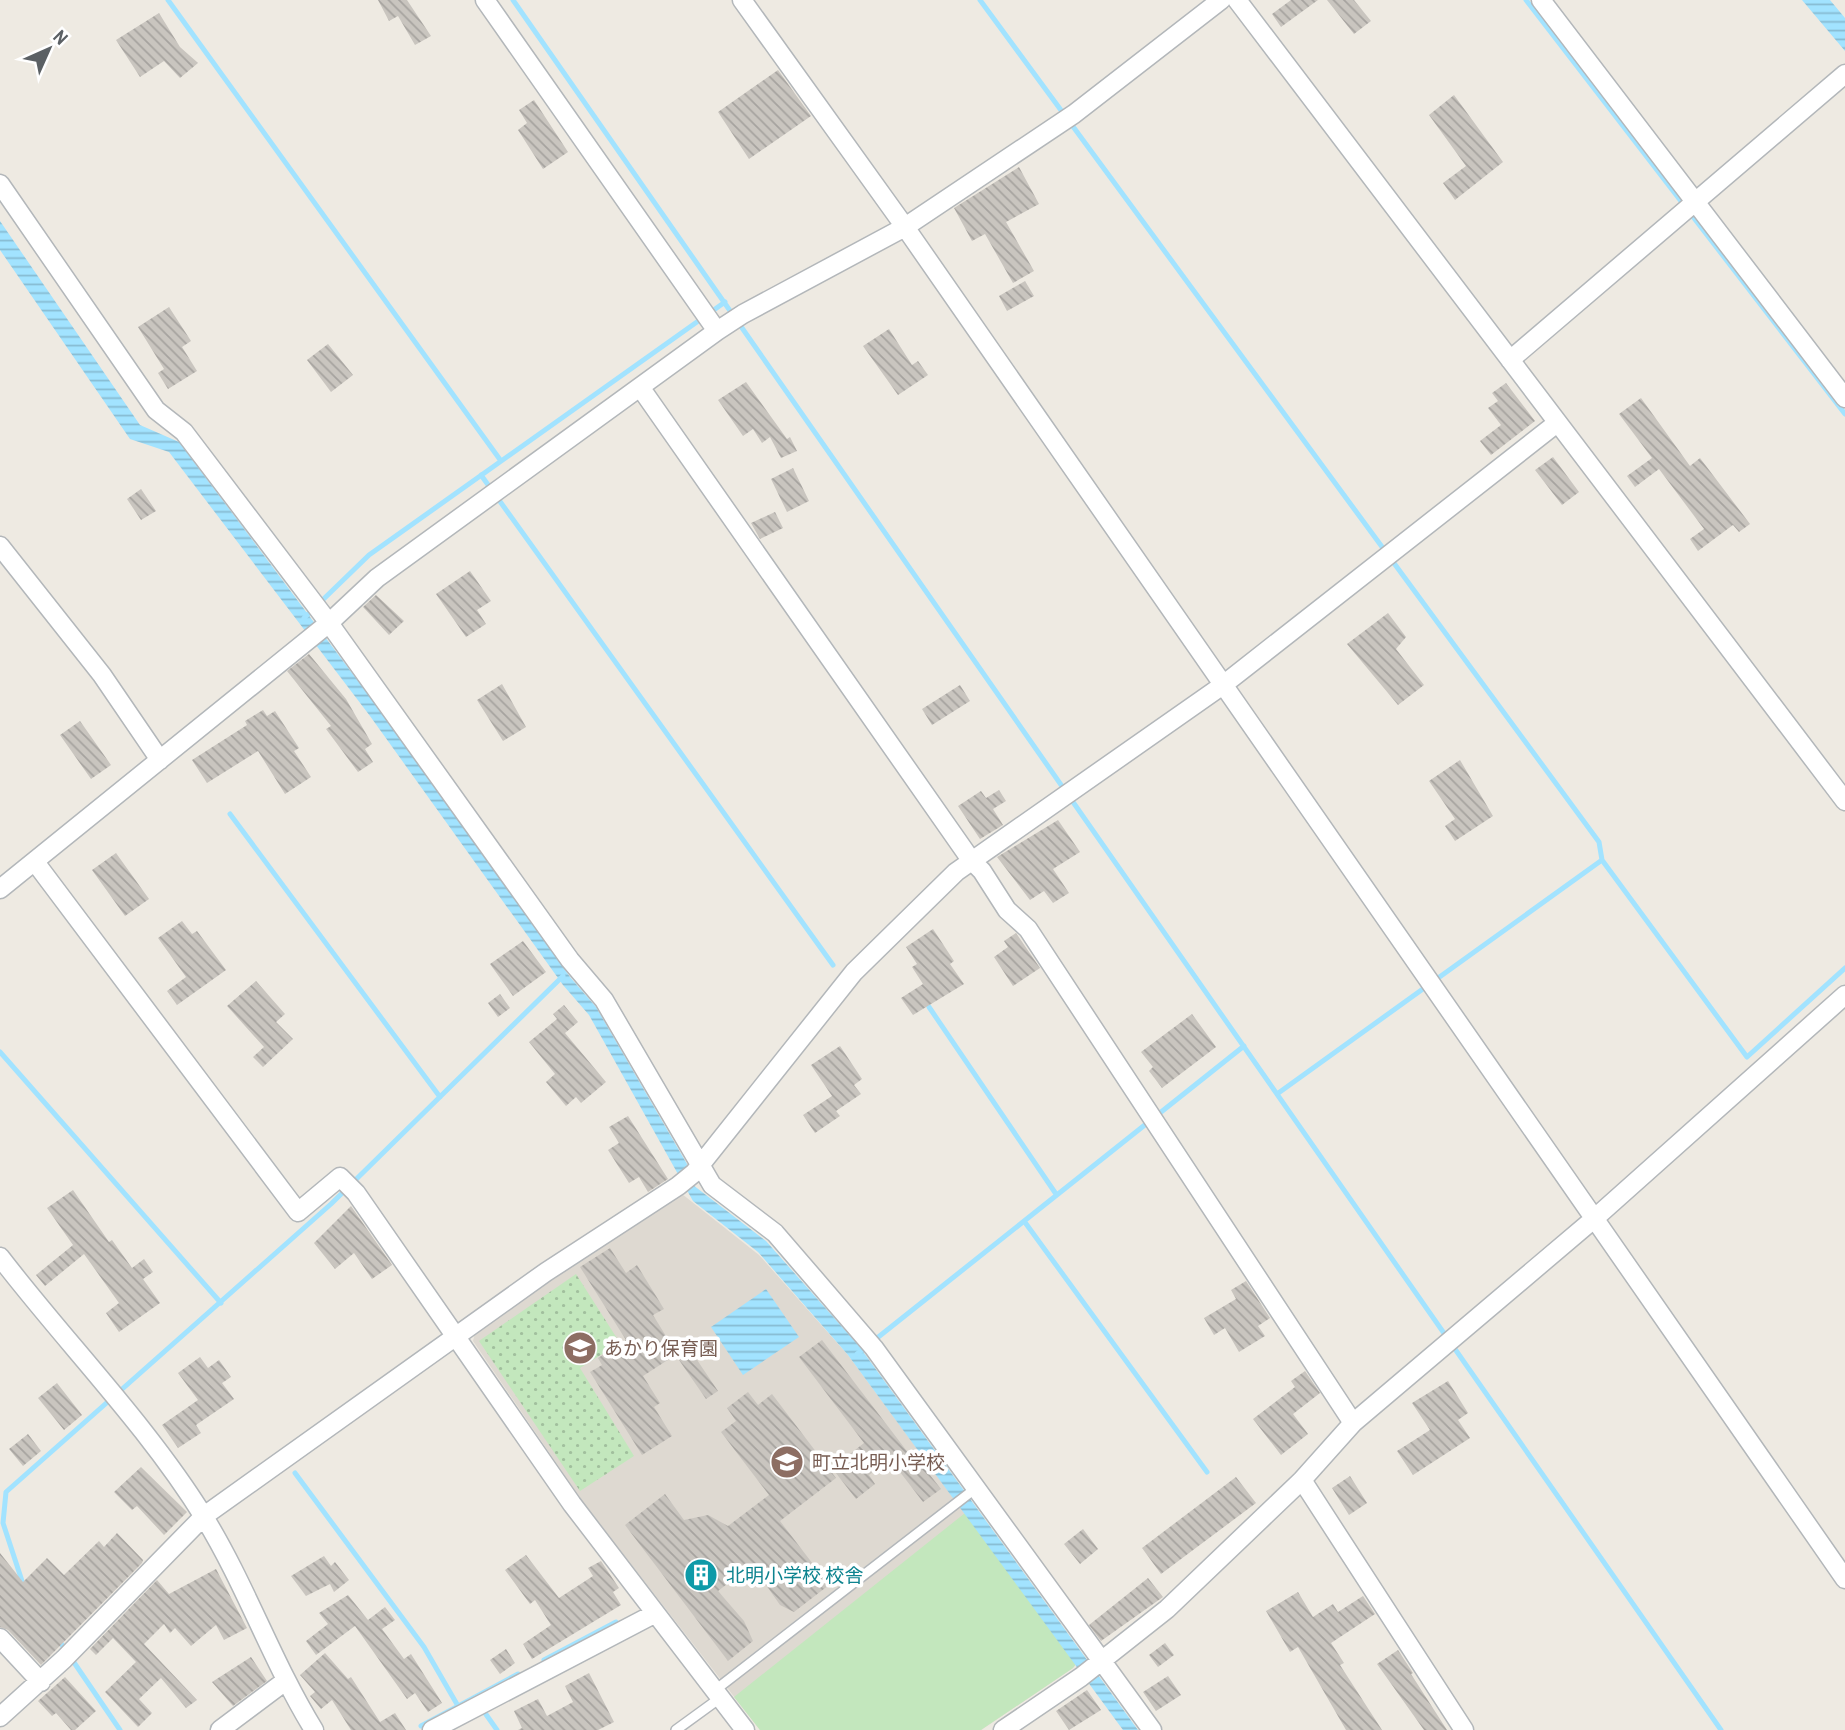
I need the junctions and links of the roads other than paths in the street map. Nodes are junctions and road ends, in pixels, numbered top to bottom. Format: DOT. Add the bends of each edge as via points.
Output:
graph roads {
  1 [pos="485,0"];
  2 [pos="741,0"];
  3 [pos="1221,0"];
  4 [pos="1237,0"];
  5 [pos="1541,0"];
  6 [pos="1845,74"];
  7 [pos="0,184"];
  8 [pos="1689,207"];
  9 [pos="905,228"];
  10 [pos="720,320"];
  11 [pos="1510,360"];
  12 [pos="640,387"];
  13 [pos="1845,398"];
  14 [pos="1557,423"];
  15 [pos="0,546"];
  16 [pos="318,621"];
  17 [pos="1223,685"];
  18 [pos="160,760"];
  19 [pos="1845,801"];
  20 [pos="971,860"];
  21 [pos="35,862"];
  22 [pos="0,889"];
  23 [pos="1845,995"];
  24 [pos="697,1170"];
  25 [pos="1595,1219"];
  26 [pos="0,1256"];
  27 [pos="455,1336"];
  28 [pos="1353,1423"];
  29 [pos="1302,1480"];
  30 [pos="974,1490"];
  31 [pos="204,1516"];
  32 [pos="1845,1579"];
  33 [pos="654,1614"];
  34 [pos="0,1638"];
  35 [pos="1100,1663"];
  36 [pos="41,1682"];
  37 [pos="284,1682"];
  38 [pos="717,1694"];
  39 [pos="0,1717"];
  40 [pos="220,1730"];
  41 [pos="314,1730"];
  42 [pos="432,1730"];
  43 [pos="676,1730"];
  44 [pos="745,1730"];
  45 [pos="1003,1730"];
  46 [pos="1152,1730"];
  47 [pos="1464,1730"];
  1 -- 10 [label="street"];
  2 -- 9 [label="street"];
  3 -- 9 [label="street" via="1068,118"];
  4 -- 11 [label="street"];
  5 -- 8 [label="street"];
  6 -- 8 [label="street"];
  7 -- 16 [label="street" via="156,410 184,432"];
  8 -- 11 [label="street"];
  8 -- 13 [label="street"];
  9 -- 10 [label="street"];
  9 -- 17 [label="street"];
  10 -- 12 [label="street"];
  11 -- 14 [label="street"];
  12 -- 16 [label="street"];
  12 -- 20 [label="street"];
  14 -- 17 [label="street"];
  14 -- 19 [label="street"];
  15 -- 18 [label="street" via="102,675"];
  16 -- 18 [label="street"];
  16 -- 24 [label="street" via="604,1000"];
  17 -- 20 [label="street"];
  17 -- 25 [label="street"];
  18 -- 21 [label="street"];
  20 -- 24 [label="street" via="854,972"];
  20 -- 28 [label="street" via="1007,910 1028,929"];
  21 -- 22 [label="street"];
  21 -- 27 [label="street" via="298,1212 340,1177"];
  23 -- 25 [label="street"];
  24 -- 27 [label="street"];
  24 -- 30 [label="street" via="775,1233 870,1343"];
  25 -- 28 [label="street"];
  25 -- 32 [label="street"];
  26 -- 31 [label="street"];
  27 -- 31 [label="street"];
  27 -- 33 [label="street"];
  28 -- 29 [label="street"];
  29 -- 35 [label="street" via="1167,1609"];
  29 -- 47 [label="street"];
  30 -- 35 [label="street"];
  30 -- 38 [label="lane"];
  31 -- 36 [label="street"];
  31 -- 37 [label="street"];
  33 -- 38 [label="street"];
  33 -- 42 [label="street"];
  34 -- 36 [label="street"];
  35 -- 45 [label="street"];
  35 -- 46 [label="street"];
  36 -- 39 [label="street"];
  37 -- 40 [label="street"];
  37 -- 41 [label="street"];
  38 -- 43 [label="lane"];
  38 -- 44 [label="street"];
}
